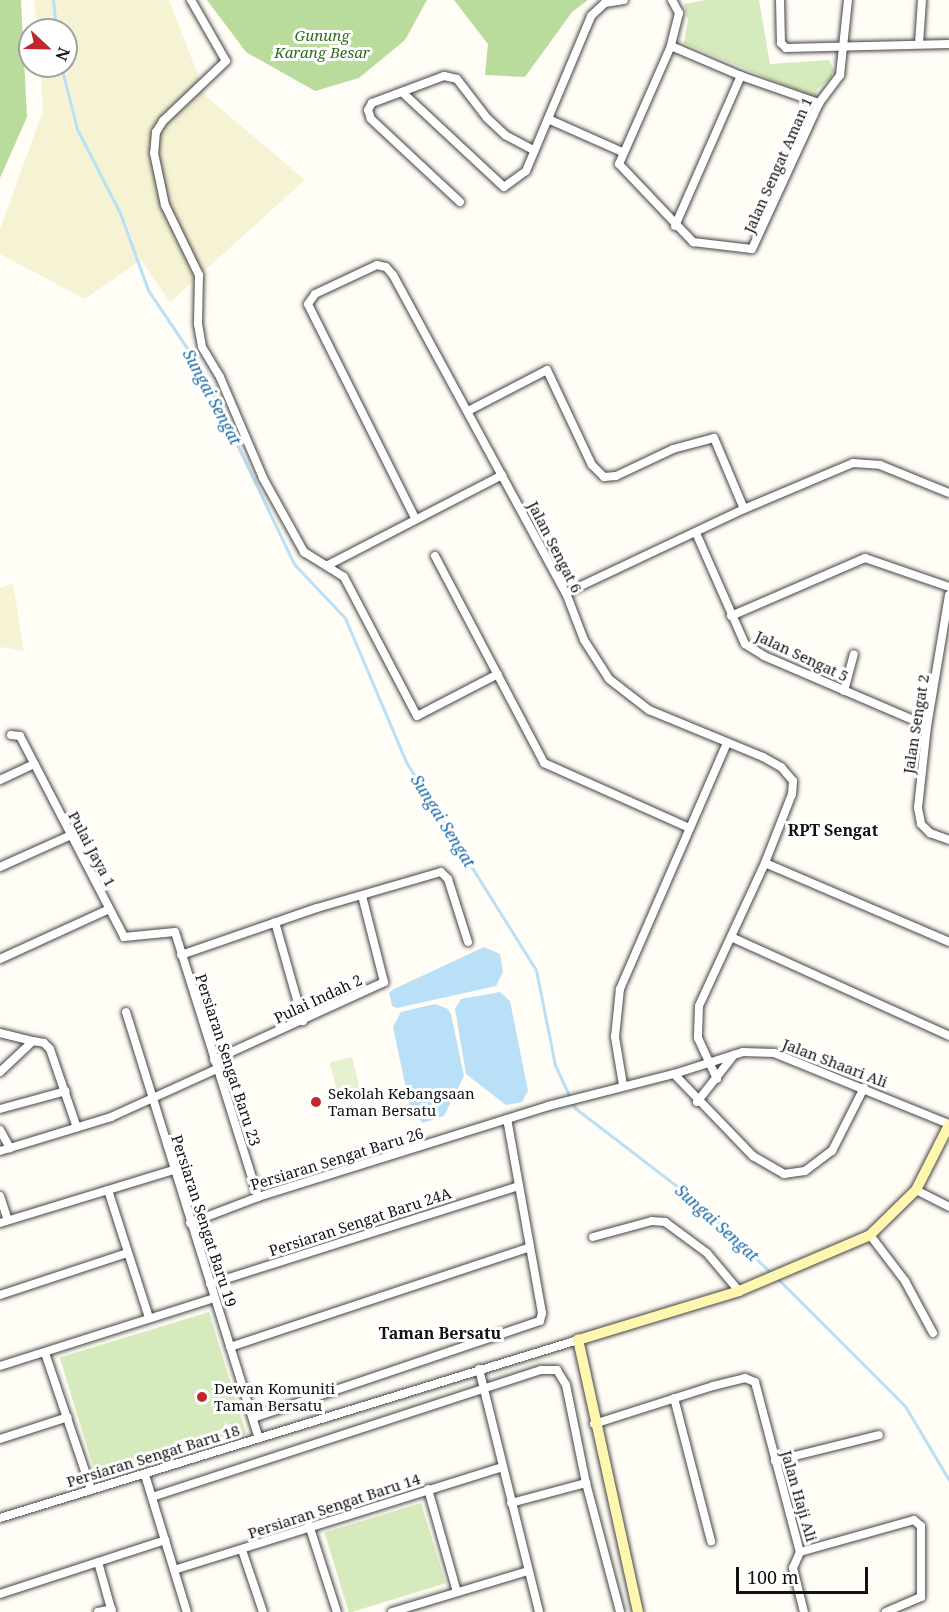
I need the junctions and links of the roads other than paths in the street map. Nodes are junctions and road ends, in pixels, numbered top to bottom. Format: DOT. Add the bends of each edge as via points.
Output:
graph roads {
  1 [pos="191,0"];
  2 [pos="624,0"];
  3 [pos="672,0"];
  4 [pos="780,0"];
  5 [pos="848,0"];
  6 [pos="922,0"];
  7 [pos="919,44"];
  8 [pos="949,44"];
  9 [pos="671,46"];
  10 [pos="845,48"];
  11 [pos="741,76"];
  12 [pos="402,92"];
  13 [pos="819,103"];
  14 [pos="548,119"];
  15 [pos="533,150"];
  16 [pos="622,152"];
  17 [pos="460,202"];
  18 [pos="675,226"];
  19 [pos="468,411"];
  20 [pos="502,475"];
  21 [pos="949,493"];
  22 [pos="744,509"];
  23 [pos="415,518"];
  24 [pos="696,532"];
  25 [pos="435,556"];
  26 [pos="328,565"];
  27 [pos="949,587"];
  28 [pos="566,593"];
  29 [pos="949,595"];
  30 [pos="730,616"];
  31 [pos="854,654"];
  32 [pos="498,674"];
  33 [pos="844,691"];
  34 [pos="927,726"];
  35 [pos="11,735"];
  36 [pos="727,743"];
  37 [pos="34,764"];
  38 [pos="0,780"];
  39 [pos="688,828"];
  40 [pos="69,836"];
  41 [pos="949,840"];
  42 [pos="765,863"];
  43 [pos="0,867"];
  44 [pos="362,897"];
  45 [pos="109,909"];
  46 [pos="275,922"];
  47 [pos="174,930"];
  48 [pos="731,938"];
  49 [pos="468,942"];
  50 [pos="949,942"];
  51 [pos="181,955"];
  52 [pos="0,959"];
  53 [pos="126,1012"];
  54 [pos="303,1021"];
  55 [pos="0,1032"];
  56 [pos="949,1036"];
  57 [pos="33,1041"];
  58 [pos="734,1055"];
  59 [pos="708,1062"];
  60 [pos="215,1064"];
  61 [pos="0,1072"];
  62 [pos="674,1074"];
  63 [pos="717,1079"];
  64 [pos="623,1085"];
  65 [pos="864,1088"];
  66 [pos="66,1091"];
  67 [pos="152,1100"];
  68 [pos="697,1102"];
  69 [pos="0,1109"];
  70 [pos="507,1119"];
  71 [pos="949,1124"];
  72 [pos="77,1128"];
  73 [pos="0,1130"];
  74 [pos="10,1148"];
  75 [pos="0,1151"];
  76 [pos="173,1170"];
  77 [pos="519,1186"];
  78 [pos="108,1190"];
  79 [pos="916,1190"];
  80 [pos="0,1196"];
  81 [pos="258,1197"];
  82 [pos="949,1207"];
  83 [pos="4,1221"];
  84 [pos="190,1223"];
  85 [pos="870,1235"];
  86 [pos="593,1237"];
  87 [pos="530,1247"];
  88 [pos="127,1253"];
  89 [pos="210,1284"];
  90 [pos="739,1291"];
  91 [pos="0,1295"];
  92 [pos="214,1298"];
  93 [pos="149,1318"];
  94 [pos="933,1334"];
  95 [pos="578,1340"];
  96 [pos="230,1347"];
  97 [pos="45,1353"];
  98 [pos="0,1366"];
  99 [pos="479,1369"];
  100 [pos="484,1391"];
  101 [pos="674,1398"];
  102 [pos="68,1417"];
  103 [pos="252,1418"];
  104 [pos="594,1424"];
  105 [pos="879,1435"];
  106 [pos="258,1437"];
  107 [pos="0,1439"];
  108 [pos="775,1461"];
  109 [pos="502,1467"];
  110 [pos="146,1475"];
  111 [pos="586,1483"];
  112 [pos="91,1489"];
  113 [pos="428,1490"];
  114 [pos="152,1497"];
  115 [pos="511,1503"];
  116 [pos="0,1518"];
  117 [pos="309,1525"];
  118 [pos="165,1540"];
  119 [pos="711,1541"];
  120 [pos="242,1550"];
  121 [pos="800,1552"];
  122 [pos="98,1562"];
  123 [pos="174,1570"];
  124 [pos="528,1570"];
  125 [pos="457,1592"];
  126 [pos="0,1594"];
  127 [pos="112,1610"];
  128 [pos="98,1612"];
  129 [pos="187,1612"];
  130 [pos="263,1612"];
  131 [pos="337,1612"];
  132 [pos="392,1612"];
  133 [pos="539,1612"];
  134 [pos="620,1612"];
  135 [pos="636,1612"];
  136 [pos="804,1612"];
  137 [pos="886,1612"];
  1 -- 26 [label="street" via="226,61 158,128 154,153 161,191 172,224 199,275 198,324 202,347 220,377 263,478 304,552"];
  2 -- 14 [label="street" via="605,3 591,16"];
  3 -- 9 [label="street" via="679,13"];
  4 -- 10 [label="street" via="783,47"];
  5 -- 10 [label="street, Jalan Sengat Aman 1"];
  6 -- 7 [label="street"];
  7 -- 8 [label="street"];
  7 -- 10 [label="street"];
  9 -- 11 [label="street"];
  9 -- 16 [label="street"];
  10 -- 13 [label="street, Jalan Sengat Aman 1" via="840,75"];
  11 -- 13 [label="street"];
  11 -- 18 [label="street"];
  12 -- 15 [label="street" via="444,75 456,79 505,135"];
  12 -- 15 [label="street" via="498,185 504,187 520,179"];
  12 -- 17 [label="street" via="372,103 368,110 371,119"];
  13 -- 18 [label="street, Jalan Sengat Aman 1" via="757,245 752,249 697,244"];
  14 -- 15 [label="street"];
  14 -- 16 [label="street"];
  16 -- 18 [label="street" via="619,164"];
  19 -- 20 [label="street, Jalan Sengat 6"];
  19 -- 22 [label="street" via="547,370 592,465 604,477 616,476 673,449 714,438"];
  19 -- 23 [label="street, Jalan Sengat 6" via="386,267 377,265 315,294 308,304"];
  20 -- 23 [label="street"];
  20 -- 28 [label="street, Jalan Sengat 6"];
  21 -- 22 [label="street" via="880,465 860,462"];
  22 -- 24 [label="street"];
  23 -- 26 [label="street"];
  24 -- 28 [label="street"];
  24 -- 30 [label="street, Jalan Sengat 5"];
  25 -- 32 [label="street"];
  26 -- 32 [label="street" via="344,577 417,716"];
  27 -- 30 [label="street" via="865,558"];
  28 -- 36 [label="street, Jalan Sengat 6" via="584,640 618,689 649,710"];
  29 -- 34 [label="street, Jalan Sengat 2"];
  30 -- 33 [label="street, Jalan Sengat 5" via="745,644 754,650"];
  31 -- 33 [label="street"];
  32 -- 39 [label="street" via="550,769"];
  33 -- 34 [label="street, Jalan Sengat 5"];
  34 -- 41 [label="street, Jalan Sengat 2" via="918,817 930,833"];
  35 -- 37 [label="street, Pulai Jaya 1" via="20,736"];
  36 -- 39 [label="street"];
  36 -- 42 [label="street, Jalan Sengat 6" via="781,766 789,773 794,787"];
  37 -- 38 [label="street"];
  37 -- 40 [label="street, Pulai Jaya 1"];
  39 -- 64 [label="street" via="615,1008 616,1051"];
  40 -- 43 [label="street"];
  40 -- 45 [label="street, Pulai Jaya 1"];
  42 -- 48 [label="street"];
  42 -- 50 [label="street"];
  44 -- 46 [label="street"];
  44 -- 49 [label="street" via="441,872 448,879"];
  44 -- 54 [label="street, Pulai Indah 2" via="384,982"];
  45 -- 47 [label="street, Pulai Jaya 1" via="126,938"];
  45 -- 52 [label="street"];
  46 -- 51 [label="street"];
  46 -- 54 [label="street"];
  47 -- 51 [label="street, Persiaran Sengat Baru 23"];
  48 -- 56 [label="street"];
  48 -- 59 [label="street" via="698,1014 698,1038"];
  51 -- 60 [label="street, Persiaran Sengat Baru 23"];
  53 -- 67 [label="street, Persiaran Sengat Baru 19"];
  54 -- 60 [label="street, Pulai Indah 2"];
  55 -- 57 [label="street"];
  57 -- 61 [label="street"];
  57 -- 66 [label="street" via="50,1049"];
  58 -- 59 [label="street, Jalan Shaari Ali"];
  58 -- 63 [label="street"];
  58 -- 65 [label="street, Jalan Shaari Ali" via="751,1051 774,1053"];
  59 -- 62 [label="street, Jalan Shaari Ali"];
  59 -- 63 [label="street"];
  60 -- 67 [label="street, Pulai Indah 2"];
  60 -- 81 [label="street, Persiaran Sengat Baru 23"];
  62 -- 64 [label="street, Jalan Shaari Ali"];
  62 -- 68 [label="street"];
  63 -- 68 [label="street"];
  64 -- 70 [label="street, Persiaran Sengat Baru 26"];
  65 -- 68 [label="street" via="832,1151 821,1163 795,1174 763,1165"];
  65 -- 71 [label="street, Jalan Shaari Ali"];
  66 -- 69 [label="street"];
  66 -- 72 [label="street"];
  67 -- 72 [label="street, Pulai Indah 2"];
  67 -- 76 [label="street, Persiaran Sengat Baru 19"];
  70 -- 77 [label="street"];
  70 -- 81 [label="street, Persiaran Sengat Baru 26"];
  71 -- 79 [label="street"];
  72 -- 74 [label="street, Pulai Indah 2"];
  73 -- 74 [label="street"];
  74 -- 75 [label="street, Pulai Indah 2"];
  76 -- 78 [label="street"];
  76 -- 84 [label="street, Persiaran Sengat Baru 19"];
  77 -- 87 [label="street"];
  77 -- 89 [label="street, Persiaran Sengat Baru 24A"];
  78 -- 83 [label="street"];
  78 -- 88 [label="street"];
  79 -- 82 [label="street"];
  79 -- 85 [label="street"];
  80 -- 83 [label="street"];
  81 -- 84 [label="street, Persiaran Sengat Baru 26"];
  84 -- 89 [label="street, Persiaran Sengat Baru 19"];
  85 -- 90 [label="street"];
  85 -- 94 [label="street" via="905,1281"];
  86 -- 90 [label="street" via="652,1221 665,1222 707,1253"];
  87 -- 96 [label="street"];
  87 -- 103 [label="street" via="542,1313 540,1321"];
  88 -- 91 [label="street"];
  88 -- 93 [label="street"];
  89 -- 92 [label="street, Persiaran Sengat Baru 19"];
  90 -- 95 [label="street"];
  92 -- 93 [label="street"];
  92 -- 96 [label="street, Persiaran Sengat Baru 19"];
  93 -- 97 [label="street"];
  95 -- 99 [label="street, Persiaran Sengat Baru 18"];
  95 -- 104 [label="street"];
  96 -- 103 [label="street, Persiaran Sengat Baru 19"];
  97 -- 98 [label="street"];
  97 -- 102 [label="street"];
  99 -- 100 [label="street"];
  99 -- 106 [label="street, Persiaran Sengat Baru 18"];
  100 -- 109 [label="street"];
  100 -- 111 [label="street" via="541,1370 557,1371 566,1385"];
  100 -- 114 [label="street"];
  101 -- 104 [label="street, Jalan Haji Ali"];
  101 -- 108 [label="street, Jalan Haji Ali" via="750,1379 759,1390"];
  101 -- 119 [label="street"];
  102 -- 107 [label="street"];
  102 -- 112 [label="street"];
  103 -- 106 [label="street, Persiaran Sengat Baru 19"];
  104 -- 135 [label="street"];
  105 -- 108 [label="street"];
  106 -- 110 [label="street, Persiaran Sengat Baru 18"];
  108 -- 121 [label="street, Jalan Haji Ali"];
  109 -- 113 [label="street, Persiaran Sengat Baru 14"];
  109 -- 115 [label="street"];
  110 -- 112 [label="street, Persiaran Sengat Baru 18"];
  110 -- 114 [label="street"];
  111 -- 115 [label="street"];
  111 -- 134 [label="street"];
  112 -- 116 [label="street, Persiaran Sengat Baru 18"];
  113 -- 117 [label="street, Persiaran Sengat Baru 14"];
  113 -- 125 [label="street"];
  114 -- 118 [label="street"];
  115 -- 124 [label="street"];
  117 -- 120 [label="street, Persiaran Sengat Baru 14"];
  117 -- 131 [label="street"];
  118 -- 122 [label="street"];
  118 -- 123 [label="street"];
  120 -- 123 [label="street, Persiaran Sengat Baru 14"];
  120 -- 130 [label="street"];
  121 -- 136 [label="street" via="793,1568"];
  121 -- 137 [label="street, Jalan Haji Ali" via="918,1522 921,1597"];
  122 -- 126 [label="street"];
  122 -- 127 [label="street"];
  123 -- 129 [label="street"];
  124 -- 125 [label="street"];
  124 -- 133 [label="street"];
  125 -- 132 [label="street"];
  127 -- 128 [label="street"];
}
